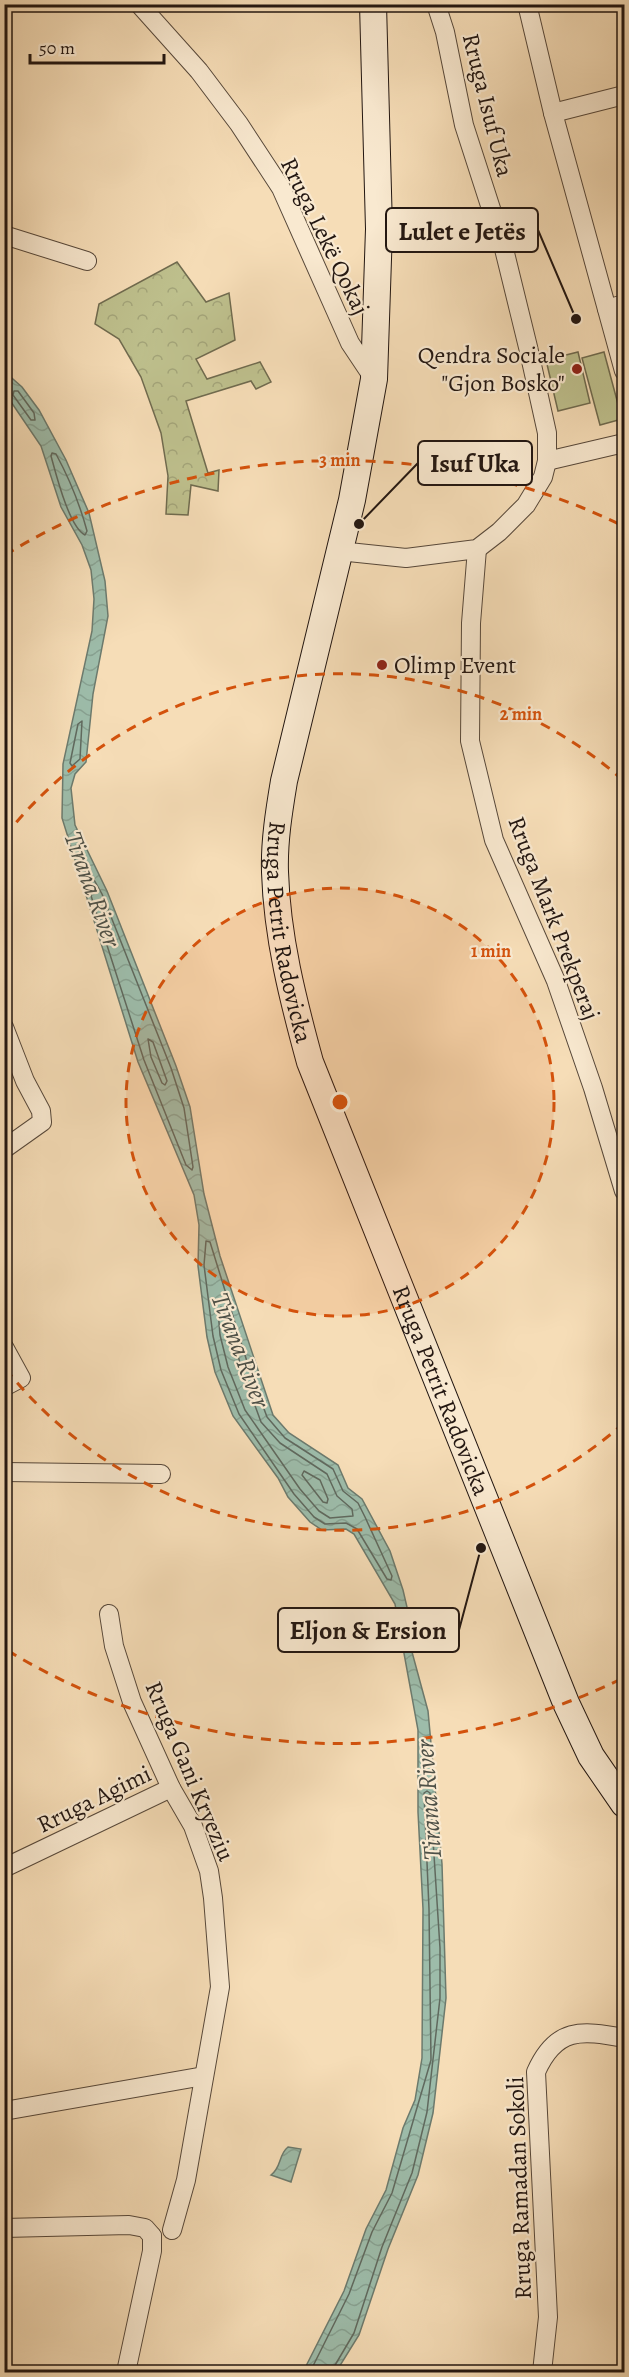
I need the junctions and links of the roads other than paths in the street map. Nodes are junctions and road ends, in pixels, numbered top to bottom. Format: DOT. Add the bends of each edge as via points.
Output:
graph roads {
  1 [pos="138,4"];
  2 [pos="374,4"];
  3 [pos="436,4"];
  4 [pos="527,4"];
  5 [pos="624,95"];
  6 [pos="553,113"];
  7 [pos="4,235"];
  8 [pos="87,261"];
  9 [pos="624,304"];
  10 [pos="607,309"];
  11 [pos="624,371"];
  12 [pos="374,379"];
  13 [pos="624,442"];
  14 [pos="547,461"];
  15 [pos="477,549"];
  16 [pos="339,550"];
  17 [pos="4,1027"];
  18 [pos="4,1149"];
  19 [pos="624,1191"];
  20 [pos="4,1347"];
  21 [pos="4,1387"];
  22 [pos="4,1472"];
  23 [pos="161,1474"];
  24 [pos="109,1614"];
  25 [pos="171,1788"];
  26 [pos="624,1804"];
  27 [pos="4,1868"];
  28 [pos="624,2038"];
  29 [pos="204,2076"];
  30 [pos="4,2111"];
  31 [pos="4,2228"];
  32 [pos="152,2236"];
  33 [pos="126,2373"];
  34 [pos="542,2373"];
  1 -- 12 [label="street, Rruga Lekë Qokaj" via="199,71 281,188 350,343"];
  2 -- 12 [label="main road, Rruga Petrit Radovicka" via="379,229"];
  3 -- 14 [label="street, Rruga Isuf Uka" via="464,125 504,249 528,347 547,433"];
  4 -- 6 [label="street"];
  5 -- 6 [label="street"];
  6 -- 10 [label="street"];
  7 -- 8 [label="street"];
  9 -- 10 [label="street"];
  10 -- 11 [label="street"];
  12 -- 16 [label="main road, Rruga Petrit Radovicka"];
  13 -- 14 [label="street"];
  14 -- 15 [label="street, Rruga Isuf Uka" via="543,477 526,505"];
  15 -- 16 [label="street" via="406,558"];
  15 -- 19 [label="street, Rruga Mark Prekperaj" via="471,624 470,741 494,840 556,981"];
  16 -- 26 [label="main road, Rruga Petrit Radovicka" via="277,827 276,883 294,1003 310,1062 566,1703 591,1756"];
  17 -- 18 [label="street" via="41,1111 42,1122"];
  20 -- 21 [label="street" via="21,1378"];
  22 -- 23 [label="street"];
  24 -- 25 [label="street, Rruga Gani Kryeziu" via="114,1646 132,1702"];
  25 -- 27 [label="street, Rruga Agimi"];
  25 -- 29 [label="street, Rruga Gani Kryeziu" via="202,1849 213,1898 220,1987"];
  28 -- 34 [label="street, Rruga Ramadan Sokoli" via="579,2033 565,2037 546,2050 536,2072 548,2317"];
  29 -- 30 [label="street"];
  29 -- 32 [label="street, Rruga Gani Kryeziu" via="180,2229"];
  31 -- 32 [label="street" via="129,2225 145,2228"];
  32 -- 33 [label="street"];
}
